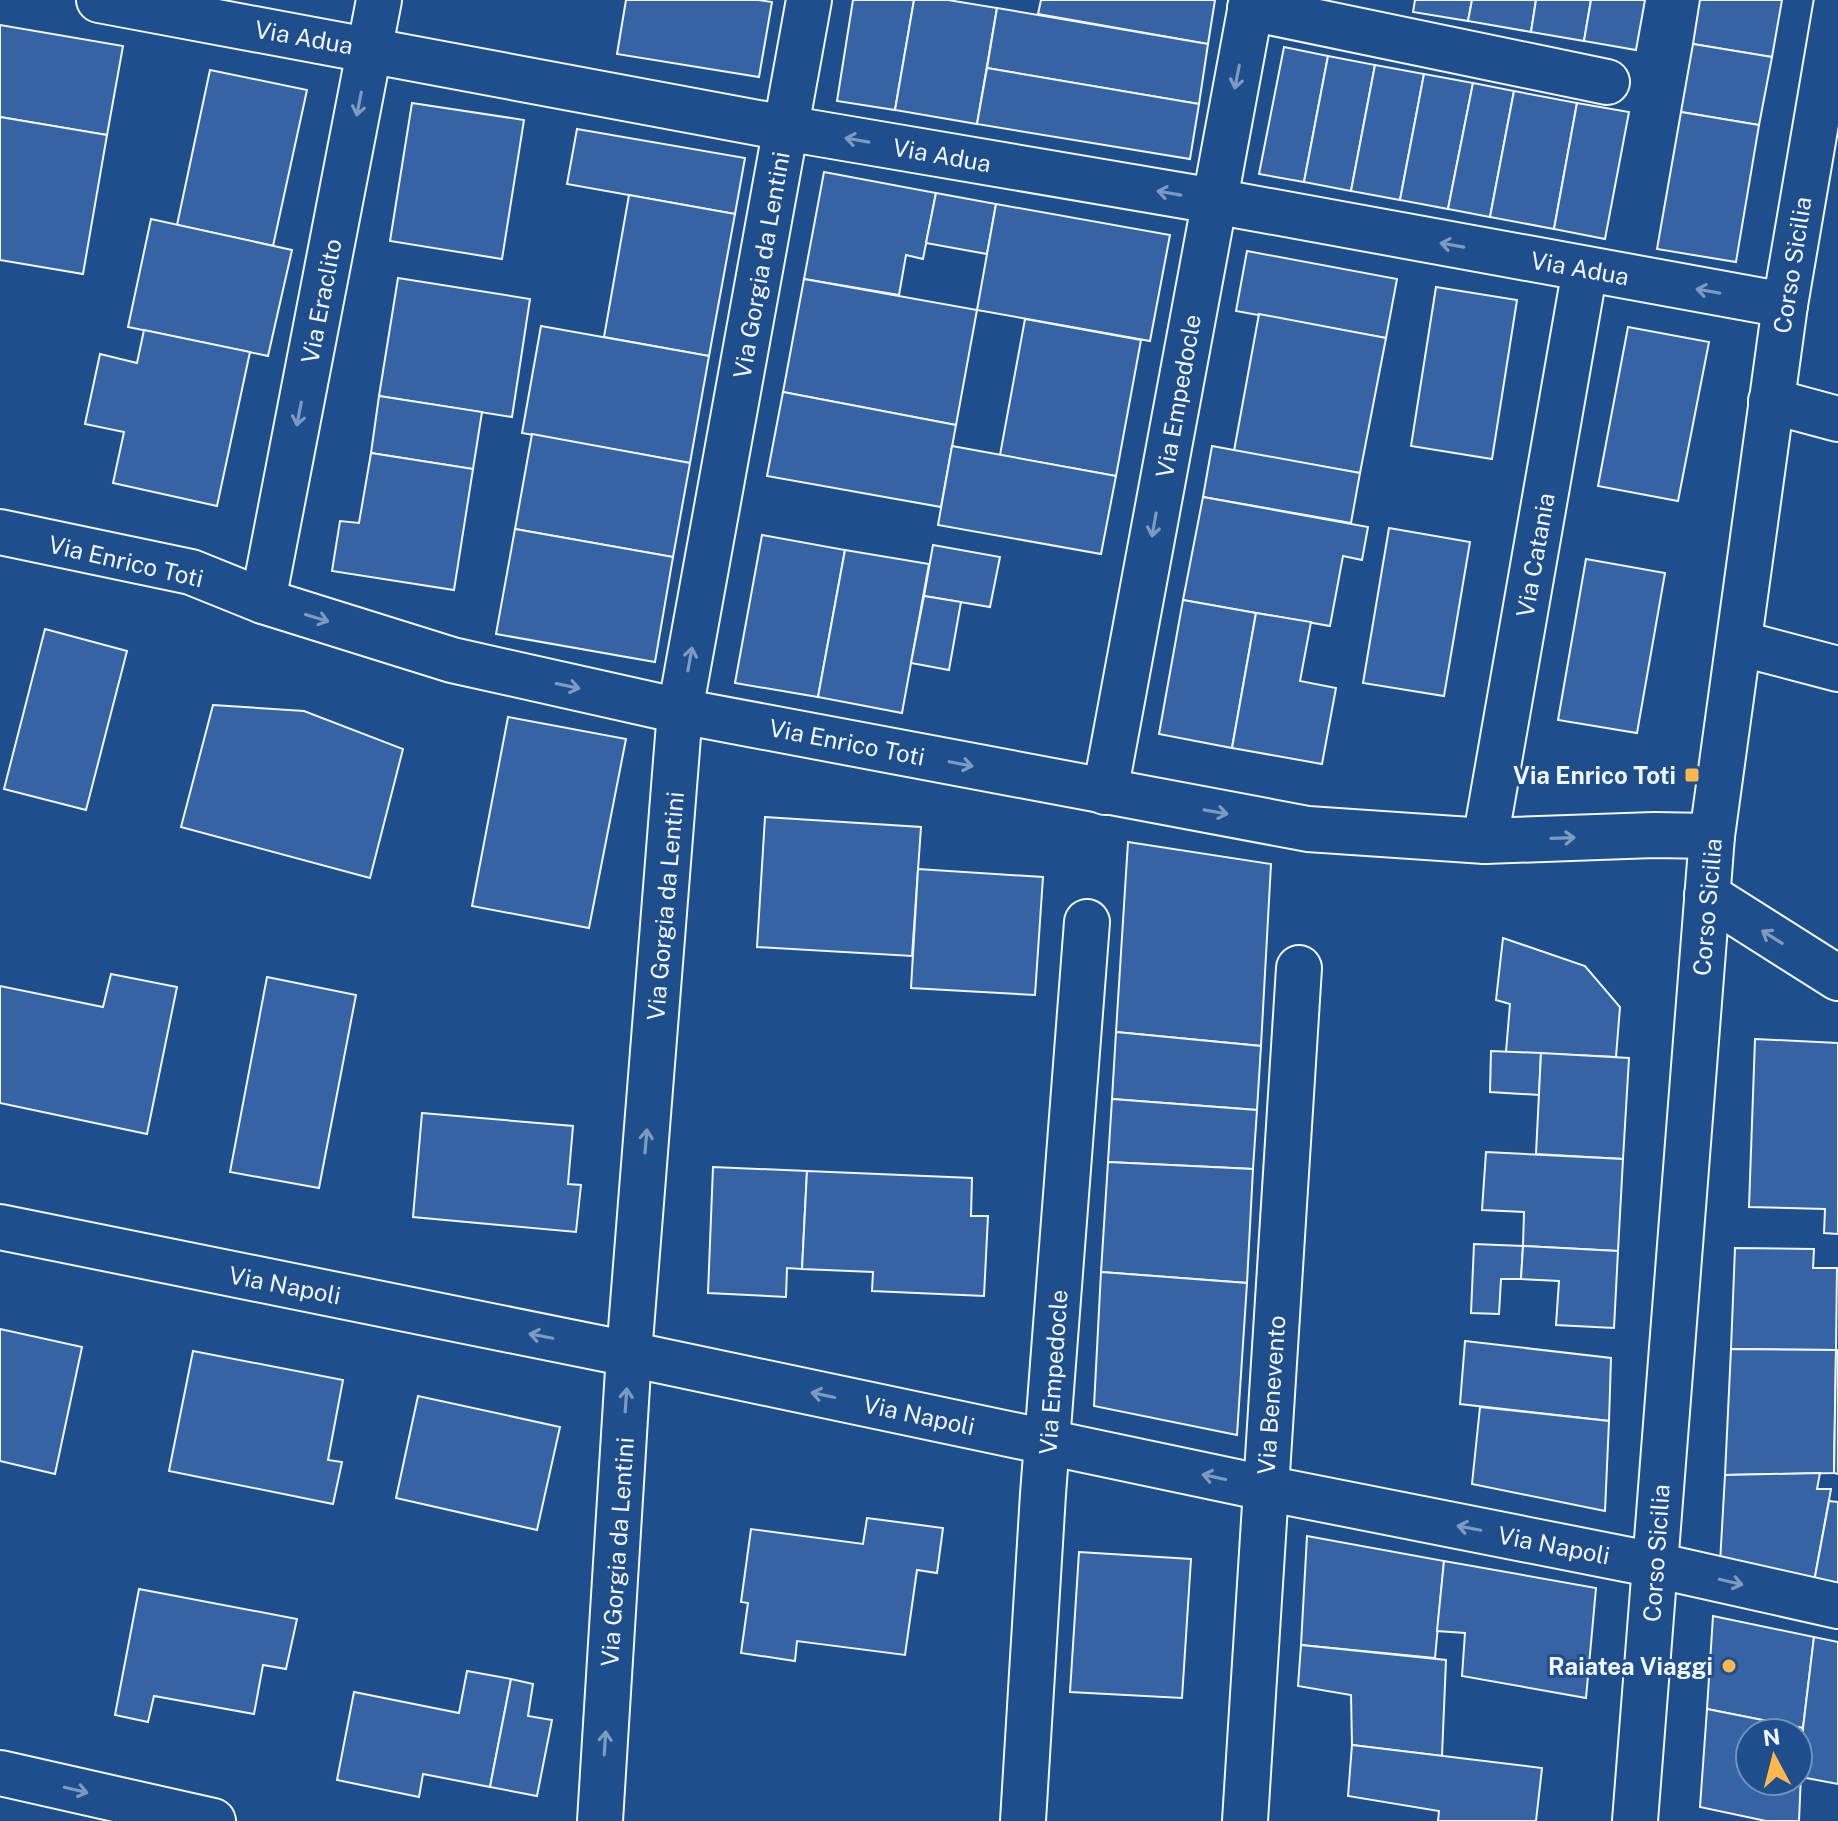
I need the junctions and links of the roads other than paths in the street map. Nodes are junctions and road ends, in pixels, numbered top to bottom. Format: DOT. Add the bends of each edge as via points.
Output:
graph roads {
  1 [pos="99,0"];
  2 [pos="379,0"];
  3 [pos="809,0"];
  4 [pos="1837,0"];
  5 [pos="1251,4"];
  6 [pos="370,49"];
  7 [pos="1607,82"];
  8 [pos="1828,120"];
  9 [pos="785,128"];
  10 [pos="1214,201"];
  11 [pos="1585,269"];
  12 [pos="1785,305"];
  13 [pos="1771,401"];
  14 [pos="1838,419"];
  15 [pos="0,532"];
  16 [pos="263,601"];
  17 [pos="1739,643"];
  18 [pos="1838,669"];
  19 [pos="680,711"];
  20 [pos="1105,792"];
  21 [pos="1712,836"];
  22 [pos="1485,841"];
  23 [pos="1707,895"];
  24 [pos="1087,922"];
  25 [pos="1299,968"];
  26 [pos="1838,978"];
  27 [pos="0,1227"];
  28 [pos="629,1354"];
  29 [pos="1048,1442"];
  30 [pos="1265,1488"];
  31 [pos="1655,1565"];
  32 [pos="1838,1606"];
  33 [pos="0,1773"];
  34 [pos="213,1821"];
  35 [pos="600,1821"];
  36 [pos="1023,1821"];
  37 [pos="1245,1821"];
  38 [pos="1635,1821"];
  1 -- 6 [label="street, Via Adua"];
  2 -- 6 [label="street, Via Eraclito"];
  3 -- 9 [label="street, Via Gorgia da Lentini"];
  4 -- 8 [label="street, Corso Sicilia"];
  5 -- 7 [label="street"];
  5 -- 10 [label="street, Via Empedocle, one-way"];
  6 -- 9 [label="street, Via Adua"];
  6 -- 16 [label="street, Via Eraclito, one-way"];
  8 -- 12 [label="street, Corso Sicilia"];
  10 -- 9 [label="street, Via Adua, one-way"];
  19 -- 9 [label="street, Via Gorgia da Lentini, one-way"];
  11 -- 10 [label="street, Via Adua, one-way"];
  10 -- 20 [label="street, Via Empedocle, one-way"];
  12 -- 11 [label="street, Via Adua, one-way"];
  11 -- 22 [label="street, Via Catania"];
  12 -- 13 [label="street, Corso Sicilia"];
  13 -- 14 [label="street"];
  13 -- 17 [label="street, Corso Sicilia"];
  15 -- 16 [label="street, Via Enrico Toti" via="191,572"];
  16 -- 19 [label="street, Via Enrico Toti, one-way" via="452,660"];
  17 -- 18 [label="street"];
  17 -- 21 [label="street, Corso Sicilia"];
  19 -- 20 [label="street, Via Enrico Toti, one-way"];
  28 -- 19 [label="street, Via Gorgia da Lentini, one-way"];
  20 -- 22 [label="street, Via Enrico Toti, one-way" via="1308,829"];
  22 -- 21 [label="street, Via Enrico Toti, one-way"];
  21 -- 23 [label="street, Corso Sicilia"];
  26 -- 23 [label="street, one-way"];
  23 -- 31 [label="street, Corso Sicilia"];
  24 -- 29 [label="street, Via Empedocle"];
  25 -- 30 [label="street, Via Benevento"];
  28 -- 27 [label="street, Via Napoli, one-way"];
  29 -- 28 [label="street, Via Napoli, one-way"];
  35 -- 28 [label="street, Via Gorgia da Lentini, one-way"];
  30 -- 29 [label="street, Via Napoli, one-way"];
  29 -- 36 [label="street, Via Empedocle"];
  31 -- 30 [label="street, Via Napoli, one-way"];
  30 -- 37 [label="street, Via Benevento"];
  31 -- 32 [label="street, Via Napoli, one-way"];
  31 -- 38 [label="street, Corso Sicilia"];
  33 -- 34 [label="street, one-way"];
}
